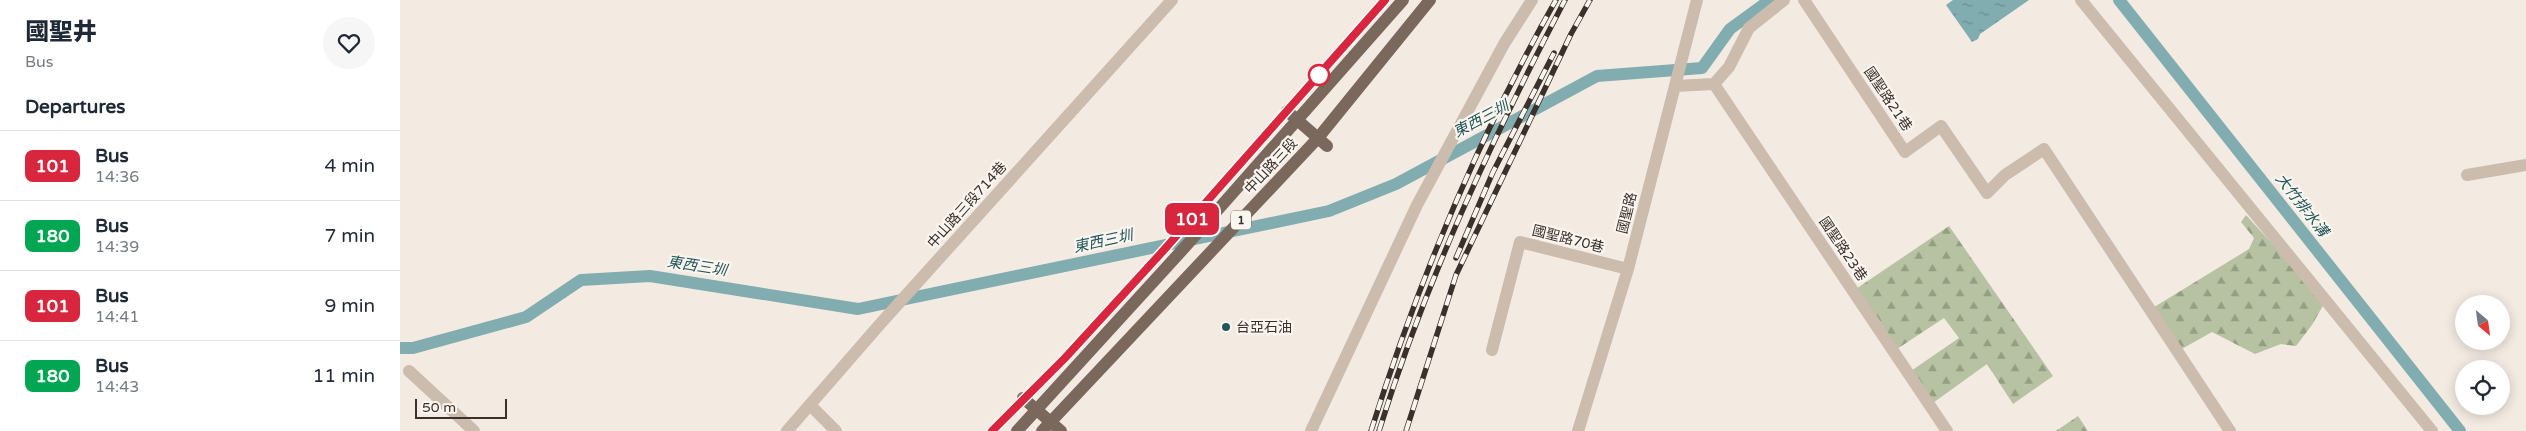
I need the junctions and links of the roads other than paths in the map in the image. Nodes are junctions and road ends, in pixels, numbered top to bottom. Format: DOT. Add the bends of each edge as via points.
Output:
graph roads {
  1 [pos="1172,0"];
  2 [pos="1403,0"];
  3 [pos="1430,0"];
  4 [pos="1532,0"];
  5 [pos="1697,0"];
  6 [pos="1784,0"];
  7 [pos="1804,0"];
  8 [pos="2081,0"];
  9 [pos="1714,84"];
  10 [pos="1675,86"];
  11 [pos="1287,112"];
  12 [pos="1298,120"];
  13 [pos="1322,142"];
  14 [pos="2526,165"];
  15 [pos="2467,175"];
  16 [pos="1628,269"];
  17 [pos="1492,350"];
  18 [pos="409,371"];
  19 [pos="1023,398"];
  20 [pos="810,406"];
  21 [pos="1037,409"];
  22 [pos="1046,426"];
  23 [pos="474,431"];
  24 [pos="787,431"];
  25 [pos="836,431"];
  26 [pos="1017,431"];
  27 [pos="1061,431"];
  28 [pos="1311,431"];
  29 [pos="1578,431"];
  30 [pos="1947,431"];
  31 [pos="2230,431"];
  32 [pos="2432,431"];
  1 -- 20 [label="street, 中山路三段714巷"];
  2 -- 12 [label="main road, 中山路三段 / 1"];
  3 -- 13 [label="main road, 中山路三段 / 1"];
  4 -- 28 [label="street" via="1504,44 1417,205"];
  5 -- 10 [label="street, 國聖路"];
  6 -- 9 [label="street" via="1749,28 1729,67"];
  7 -- 31 [label="street, 國聖路21巷" via="1905,152 1941,126 1987,192 2005,175 2044,149"];
  8 -- 32 [label="street"];
  9 -- 10 [label="street"];
  9 -- 30 [label="street, 國聖路23巷"];
  10 -- 16 [label="street, 國聖路"];
  11 -- 12 [label="main road"];
  12 -- 13 [label="main road"];
  12 -- 21 [label="main road, 中山路三段 / 1"];
  13 -- 22 [label="main road, 中山路三段 / 1"];
  14 -- 15 [label="street"];
  16 -- 17 [label="street, 國聖路70巷" via="1520,242"];
  16 -- 29 [label="street, 國聖路"];
  18 -- 23 [label="street"];
  19 -- 21 [label="main road"];
  20 -- 24 [label="street, 中山路三段714巷"];
  20 -- 25 [label="street"];
  21 -- 22 [label="main road"];
  21 -- 26 [label="main road, 中山路三段 / 1"];
  22 -- 27 [label="main road"];
}
